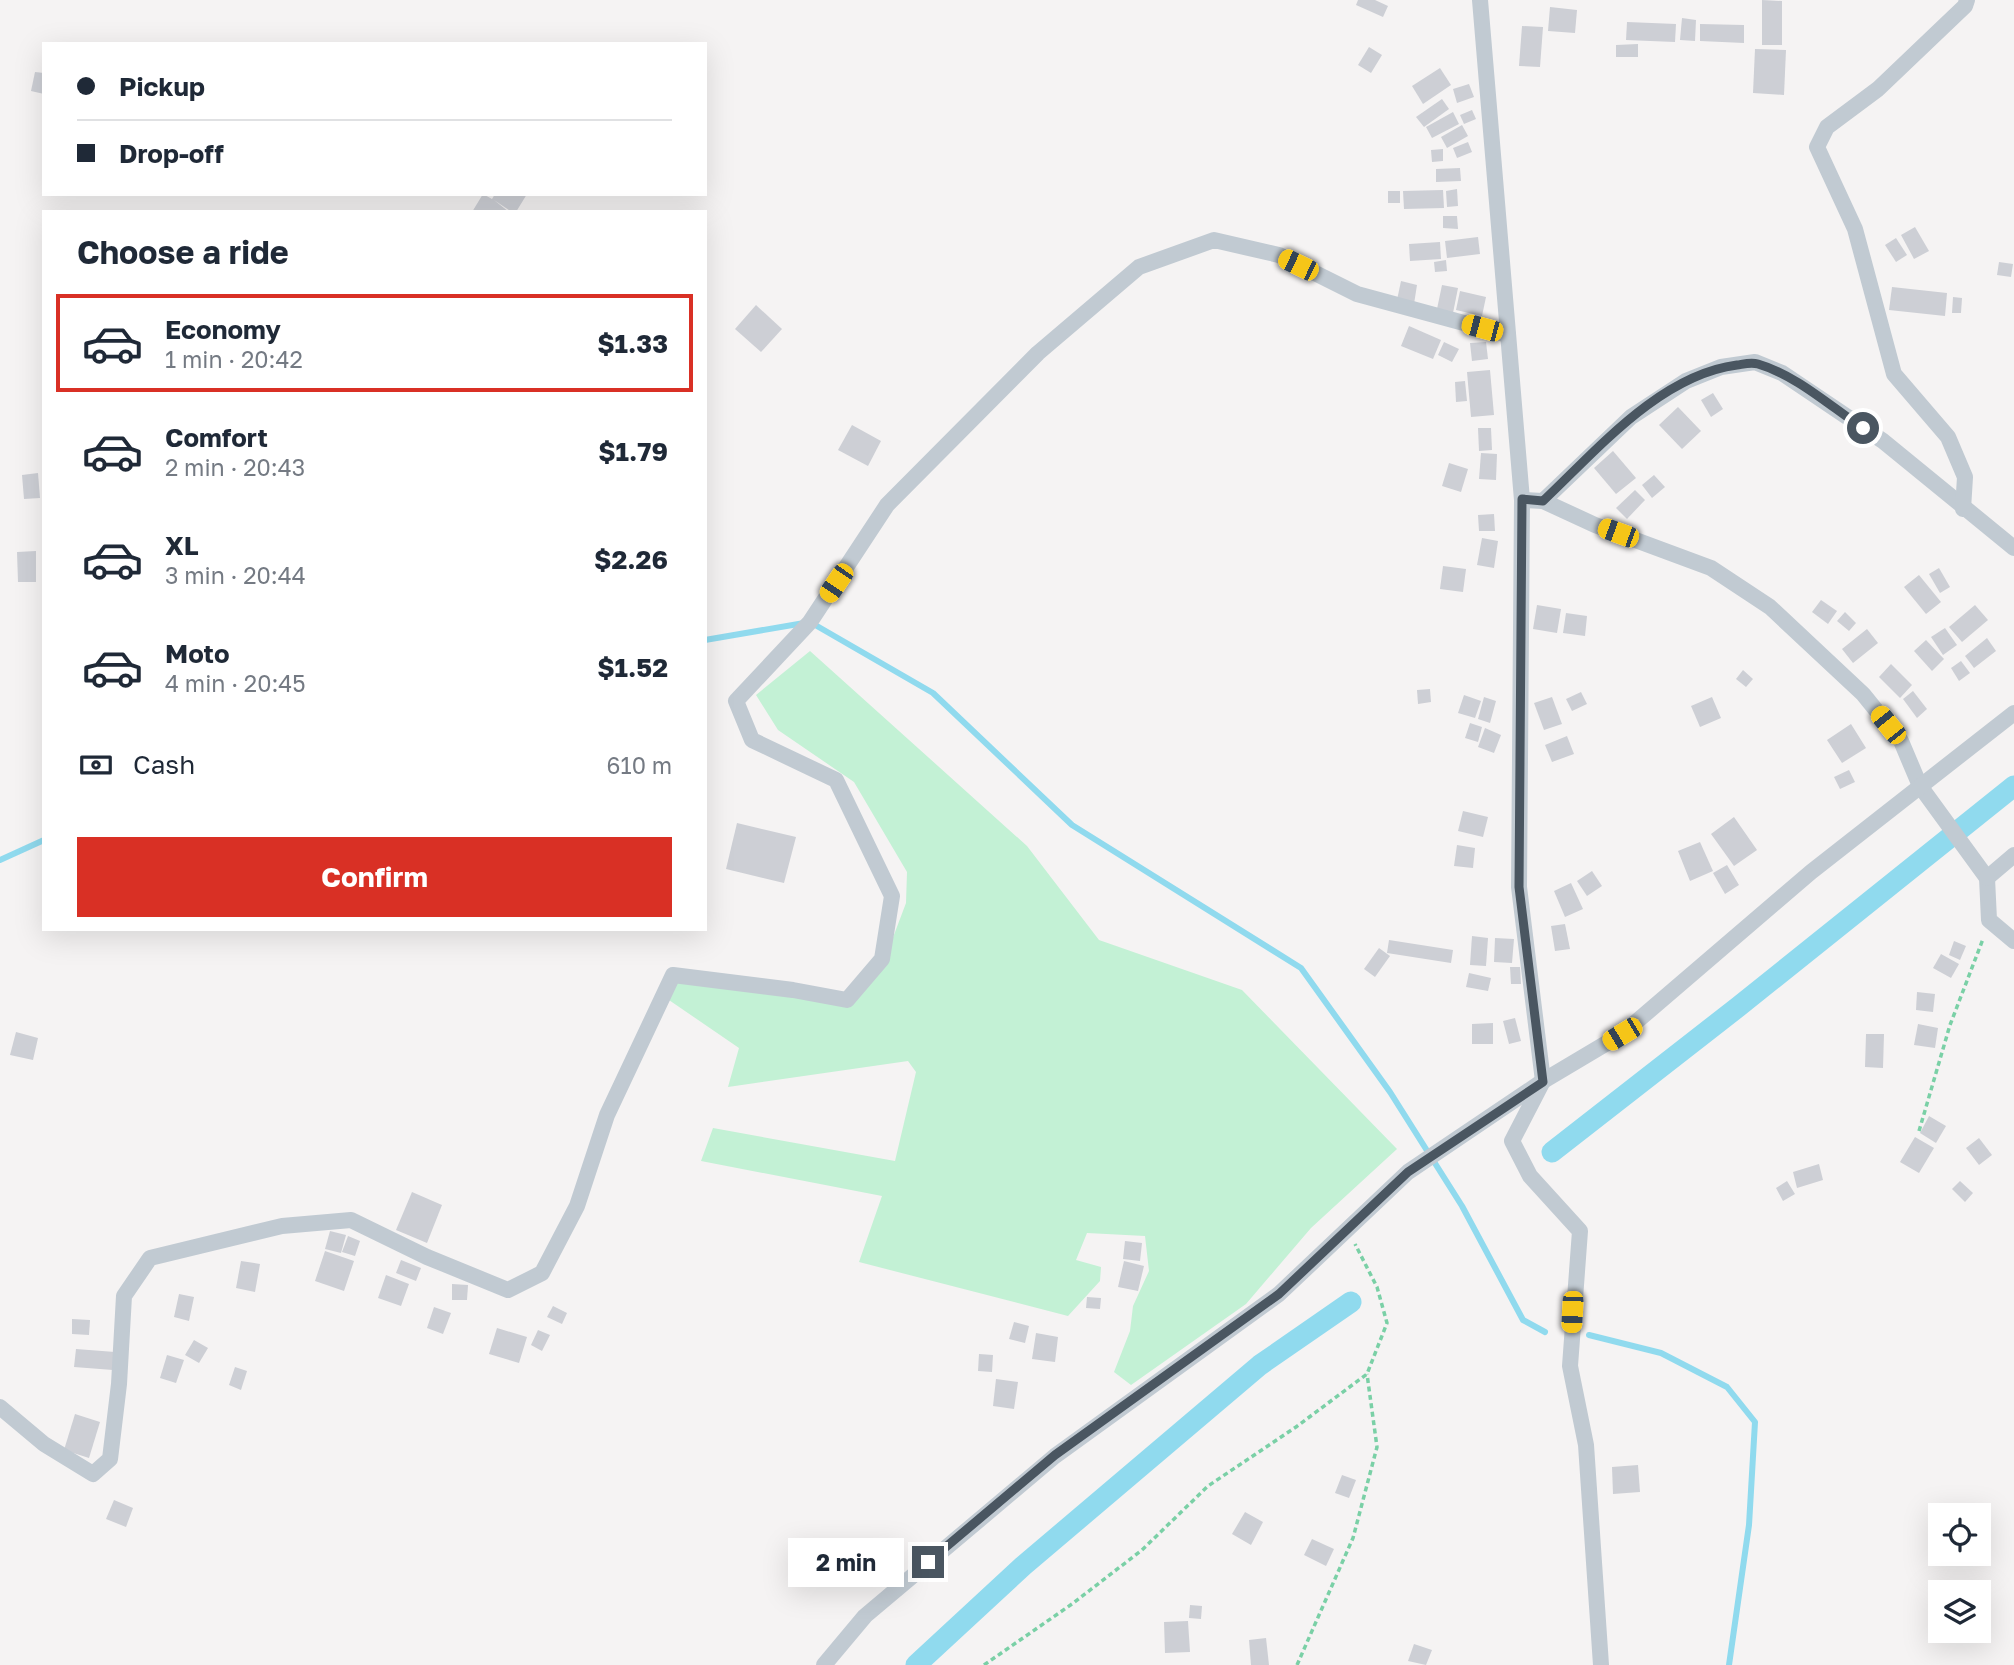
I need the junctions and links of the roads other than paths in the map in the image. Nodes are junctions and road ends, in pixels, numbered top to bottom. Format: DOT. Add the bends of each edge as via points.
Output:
graph roads {
  1 [pos="1480,0"];
  2 [pos="1967,0"];
  3 [pos="1508,335"];
  4 [pos="1522,499"];
  5 [pos="1543,501"];
  6 [pos="1963,509"];
  7 [pos="2014,548"];
  8 [pos="2014,713"];
  9 [pos="1920,786"];
  10 [pos="2014,855"];
  11 [pos="1987,878"];
  12 [pos="2014,941"];
  13 [pos="1543,1082"];
  14 [pos="0,1407"];
  15 [pos="824,1665"];
  16 [pos="1601,1665"];
  1 -- 3 [label="street"];
  2 -- 6 [label="street" via="1878,89 1827,127 1817,147 1854,229 1894,374 1948,437 1965,477"];
  3 -- 4 [label="street"];
  3 -- 14 [label="street" via="1357,294 1279,255 1214,240 1139,267 1038,353 887,505 810,622 736,701 751,740 836,780 892,895 882,959 847,1000 673,975 607,1115 577,1206 542,1273 508,1290 351,1220 282,1226 150,1258 124,1296 110,1459 93,1474 44,1444"];
  4 -- 5 [label="street"];
  4 -- 13 [label="street" via="1519,887"];
  5 -- 6 [label="street" via="1631,417 1686,381 1721,367 1755,362 1782,373 1883,441"];
  5 -- 9 [label="street" via="1710,568 1770,607 1863,694 1901,741"];
  6 -- 7 [label="street"];
  8 -- 9 [label="street"];
  9 -- 11 [label="street"];
  9 -- 13 [label="street" via="1811,872 1622,1034"];
  10 -- 11 [label="street"];
  11 -- 12 [label="street" via="1989,920"];
  13 -- 15 [label="street" via="1408,1172 1279,1294 1055,1455 865,1616"];
  13 -- 16 [label="street" via="1512,1141 1530,1176 1580,1231 1570,1366 1586,1445"];
}
